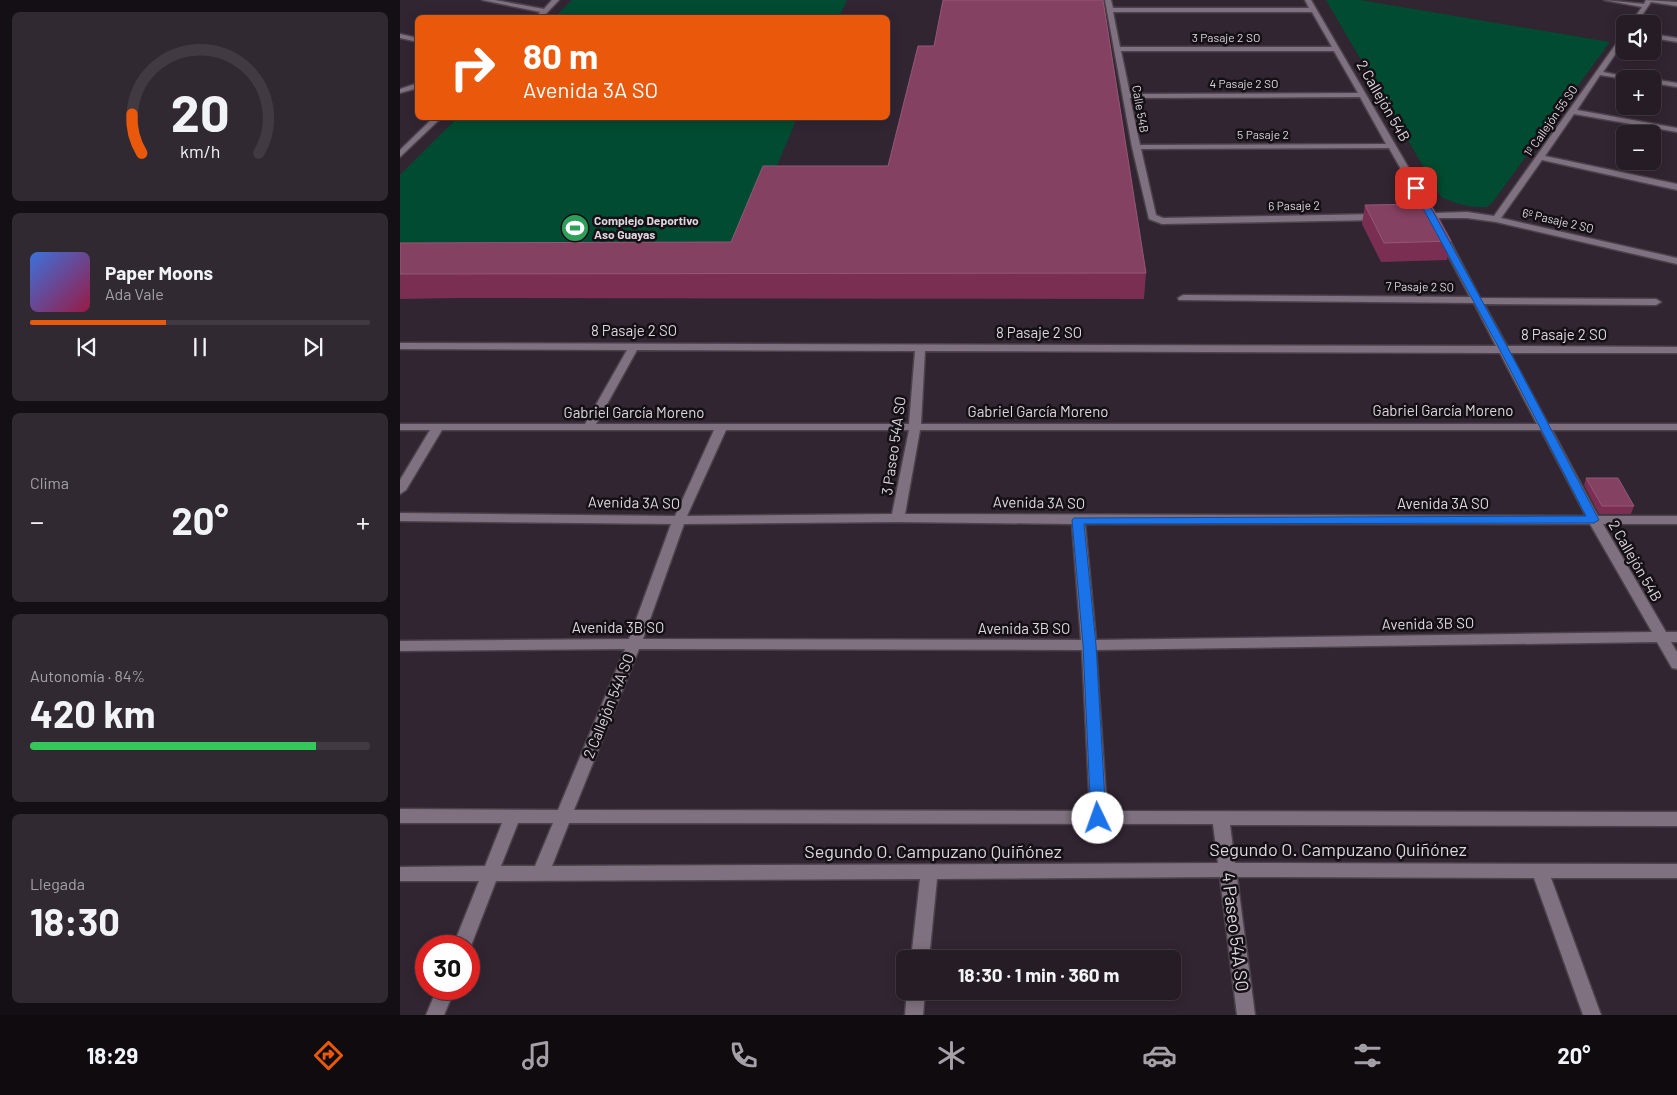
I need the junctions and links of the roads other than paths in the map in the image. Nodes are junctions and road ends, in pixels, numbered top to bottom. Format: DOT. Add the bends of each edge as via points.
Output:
graph roads {
  1 [pos="485,0"];
  2 [pos="556,0"];
  3 [pos="1108,0"];
  4 [pos="1308,0"];
  5 [pos="1608,0"];
  6 [pos="1648,2"];
  7 [pos="1677,4"];
  8 [pos="546,10"];
  9 [pos="1110,10"];
  10 [pos="1314,10"];
  11 [pos="541,15"];
  12 [pos="1639,15"];
  13 [pos="400,36"];
  14 [pos="1661,37"];
  15 [pos="415,39"];
  16 [pos="1677,40"];
  17 [pos="1616,48"];
  18 [pos="1117,49"];
  19 [pos="1336,49"];
  20 [pos="1599,72"];
  21 [pos="1616,75"];
  22 [pos="1661,83"];
  23 [pos="415,86"];
  24 [pos="1677,86"];
  25 [pos="400,91"];
  26 [pos="1362,95"];
  27 [pos="1126,96"];
  28 [pos="1572,111"];
  29 [pos="435,120"];
  30 [pos="1677,130"];
  31 [pos="1392,146"];
  32 [pos="1136,147"];
  33 [pos="400,155"];
  34 [pos="1540,157"];
  35 [pos="1677,187"];
  36 [pos="1432,216"];
  37 [pos="1392,217"];
  38 [pos="1412,217"];
  39 [pos="1156,219"];
  40 [pos="1496,219"];
  41 [pos="1677,261"];
  42 [pos="1182,298"];
  43 [pos="1478,300"];
  44 [pos="1656,302"];
  45 [pos="400,346"];
  46 [pos="634,346"];
  47 [pos="920,348"];
  48 [pos="1505,350"];
  49 [pos="1677,350"];
  50 [pos="1543,426"];
  51 [pos="400,427"];
  52 [pos="438,427"];
  53 [pos="915,427"];
  54 [pos="1677,427"];
  55 [pos="588,428"];
  56 [pos="721,428"];
  57 [pos="400,490"];
  58 [pos="400,517"];
  59 [pos="898,518"];
  60 [pos="679,520"];
  61 [pos="1078,520"];
  62 [pos="1594,520"];
  63 [pos="1677,520"];
  64 [pos="1661,637"];
  65 [pos="1677,637"];
  66 [pos="634,644"];
  67 [pos="1090,645"];
  68 [pos="400,646"];
  69 [pos="1677,664"];
  70 [pos="513,815"];
  71 [pos="400,816"];
  72 [pos="564,817"];
  73 [pos="1098,818"];
  74 [pos="1221,819"];
  75 [pos="1677,819"];
  76 [pos="1227,870"];
  77 [pos="1540,870"];
  78 [pos="1677,871"];
  79 [pos="541,872"];
  80 [pos="929,873"];
  81 [pos="400,874"];
  82 [pos="491,874"];
  83 [pos="466,935"];
  84 [pos="921,950"];
  85 [pos="441,1000"];
  86 [pos="915,1000"];
  87 [pos="435,1015"];
  88 [pos="914,1015"];
  89 [pos="1246,1015"];
  90 [pos="1592,1015"];
  1 -- 8 [label="street"];
  2 -- 8 [label="street"];
  3 -- 9 [label="street, Calle 54B"];
  4 -- 10 [label="street, 2 Callejón 54B"];
  5 -- 6 [label="street"];
  6 -- 7 [label="street"];
  6 -- 12 [label="street"];
  8 -- 11 [label="street"];
  9 -- 10 [label="street"];
  9 -- 18 [label="street, Calle 54B"];
  10 -- 19 [label="street, 2 Callejón 54B"];
  13 -- 15 [label="street"];
  14 -- 16 [label="street"];
  17 -- 20 [label="street, 1º Callejón 55 SO"];
  18 -- 19 [label="street, 3 Pasaje 2 SO"];
  18 -- 27 [label="street, Calle 54B"];
  19 -- 26 [label="street, 2 Callejón 54B"];
  20 -- 21 [label="street"];
  20 -- 28 [label="street, 1º Callejón 55 SO"];
  22 -- 24 [label="street"];
  23 -- 25 [label="street"];
  26 -- 27 [label="street, 4 Pasaje 2 SO"];
  26 -- 31 [label="street, 2 Callejón 54B"];
  27 -- 32 [label="street, Calle 54B"];
  28 -- 30 [label="street"];
  28 -- 34 [label="street, 1º Callejón 55 SO"];
  29 -- 33 [label="street"];
  31 -- 32 [label="street, 5 Pasaje 2"];
  31 -- 36 [label="street, 2 Callejón 54B"];
  32 -- 39 [label="street, Calle 54B" via="1152,217"];
  34 -- 35 [label="street"];
  34 -- 40 [label="street, 1º Callejón 55 SO"];
  36 -- 38 [label="street"];
  36 -- 40 [label="street, 6º Pasaje 2 SO" via="1467,215"];
  36 -- 43 [label="street, 2 Callejón 54B"];
  37 -- 39 [label="street, 6 Pasaje 2"];
  40 -- 41 [label="street, 6º Pasaje 2 SO"];
  42 -- 43 [label="street, 7 Pasaje 2 SO"];
  43 -- 44 [label="street, 7 Pasaje 2 SO"];
  43 -- 48 [label="street, 2 Callejón 54B"];
  45 -- 46 [label="street, 8 Pasaje 2 SO"];
  46 -- 47 [label="street, 8 Pasaje 2 SO"];
  46 -- 55 [label="street"];
  47 -- 48 [label="street, 8 Pasaje 2 SO"];
  47 -- 53 [label="street, 3 Paseo 54A SO"];
  48 -- 49 [label="street, 8 Pasaje 2 SO"];
  48 -- 50 [label="street, 2 Callejón 54B"];
  50 -- 53 [label="street, Gabriel García Moreno"];
  50 -- 54 [label="street, Gabriel García Moreno"];
  50 -- 62 [label="street, 2 Callejón 54B"];
  51 -- 52 [label="street, Gabriel García Moreno"];
  52 -- 55 [label="street, Gabriel García Moreno"];
  52 -- 57 [label="street"];
  53 -- 56 [label="street, Gabriel García Moreno"];
  53 -- 59 [label="street, 3 Paseo 54A SO"];
  55 -- 56 [label="street, Gabriel García Moreno"];
  56 -- 60 [label="street, 2 Callejón 54A SO"];
  58 -- 60 [label="street, Avenida 3A SO"];
  59 -- 60 [label="street, Avenida 3A SO"];
  59 -- 61 [label="street, Avenida 3A SO"];
  60 -- 66 [label="street, 2 Callejón 54A SO"];
  61 -- 62 [label="street, Avenida 3A SO"];
  61 -- 67 [label="street"];
  62 -- 63 [label="street, Avenida 3A SO"];
  62 -- 64 [label="street, 2 Callejón 54B"];
  64 -- 65 [label="street, Avenida 3B SO"];
  64 -- 67 [label="street, Avenida 3B SO"];
  64 -- 69 [label="street, 2 Callejón 54B"];
  66 -- 67 [label="street, Avenida 3B SO"];
  66 -- 68 [label="street, Avenida 3B SO"];
  66 -- 72 [label="street, 2 Callejón 54A SO"];
  67 -- 73 [label="street"];
  70 -- 71 [label="street, Segundo O. Campuzano Quiñónez"];
  70 -- 72 [label="street, Segundo O. Campuzano Quiñónez"];
  70 -- 82 [label="street"];
  72 -- 73 [label="street, Segundo O. Campuzano Quiñónez"];
  72 -- 79 [label="street, 2 Callejón 54A SO"];
  73 -- 74 [label="street, Segundo O. Campuzano Quiñónez"];
  74 -- 75 [label="street, Segundo O. Campuzano Quiñónez"];
  74 -- 76 [label="street, 4 Paseo 54A SO"];
  76 -- 77 [label="street, Segundo O. Campuzano Quiñónez"];
  76 -- 80 [label="street, Segundo O. Campuzano Quiñónez"];
  76 -- 89 [label="street, 4 Paseo 54A SO"];
  77 -- 78 [label="street, Segundo O. Campuzano Quiñónez"];
  77 -- 90 [label="street"];
  79 -- 80 [label="street, Segundo O. Campuzano Quiñónez"];
  79 -- 82 [label="street, Segundo O. Campuzano Quiñónez"];
  80 -- 84 [label="street"];
  81 -- 82 [label="street, Segundo O. Campuzano Quiñónez"];
  82 -- 83 [label="street"];
  85 -- 87 [label="street"];
  86 -- 88 [label="street"];
}
